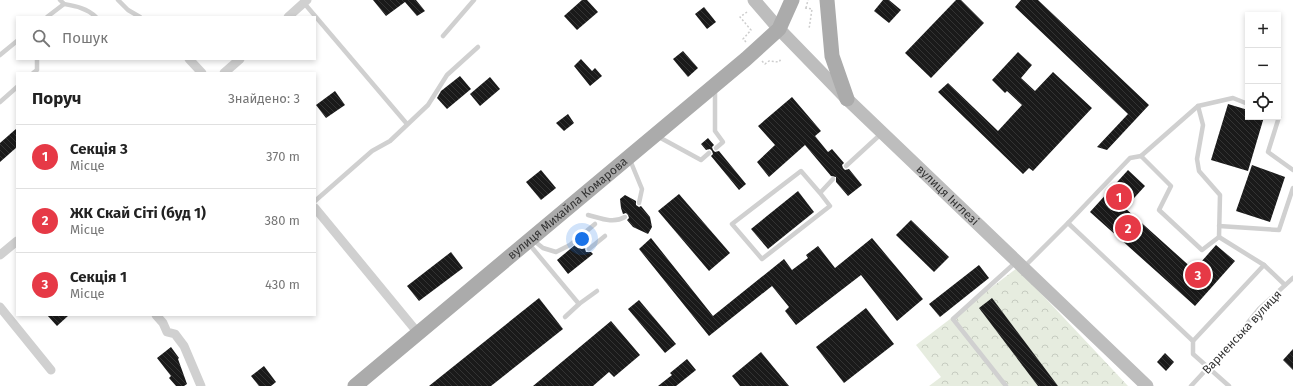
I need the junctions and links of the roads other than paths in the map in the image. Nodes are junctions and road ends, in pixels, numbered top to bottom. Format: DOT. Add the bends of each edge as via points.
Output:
graph roads {
  1 [pos="118,0"];
  2 [pos="474,0"];
  3 [pos="754,0"];
  4 [pos="792,0"];
  5 [pos="826,0"];
  6 [pos="306,1"];
  7 [pos="62,2"];
  8 [pos="48,16"];
  9 [pos="95,16"];
  10 [pos="136,16"];
  11 [pos="289,16"];
  12 [pos="779,29"];
  13 [pos="443,36"];
  14 [pos="16,42"];
  15 [pos="478,46"];
  16 [pos="0,55"];
  17 [pos="37,60"];
  18 [pos="190,60"];
  19 [pos="239,60"];
  20 [pos="34,72"];
  21 [pos="201,72"];
  22 [pos="225,72"];
  23 [pos="715,85"];
  24 [pos="16,88"];
  25 [pos="847,99"];
  26 [pos="0,102"];
  27 [pos="1245,103"];
  28 [pos="1198,106"];
  29 [pos="1278,120"];
  30 [pos="407,124"];
  31 [pos="882,133"];
  32 [pos="656,135"];
  33 [pos="716,148"];
  34 [pos="709,154"];
  35 [pos="1142,156"];
  36 [pos="628,158"];
  37 [pos="846,166"];
  38 [pos="1293,170"];
  39 [pos="833,179"];
  40 [pos="1293,188"];
  41 [pos="820,192"];
  42 [pos="316,200"];
  43 [pos="639,204"];
  44 [pos="316,209"];
  45 [pos="588,215"];
  46 [pos="625,217"];
  47 [pos="1068,223"];
  48 [pos="595,224"];
  49 [pos="1220,226"];
  50 [pos="605,236"];
  51 [pos="1219,237"];
  52 [pos="529,241"];
  53 [pos="16,242"];
  54 [pos="589,249"];
  55 [pos="0,255"];
  56 [pos="1020,265"];
  57 [pos="1264,265"];
  58 [pos="1293,278"];
  59 [pos="1285,285"];
  60 [pos="597,291"];
  61 [pos="579,304"];
  62 [pos="0,307"];
  63 [pos="157,316"];
  64 [pos="565,317"];
  65 [pos="418,333"];
  66 [pos="1193,341"];
  67 [pos="1208,368"];
  68 [pos="51,370"];
  69 [pos="201,386"];
  70 [pos="355,386"];
  71 [pos="1006,386"];
  72 [pos="1147,386"];
  73 [pos="1191,386"];
  74 [pos="1229,386"];
  1 -- 10 [label="lane"];
  2 -- 13 [label="lane"];
  3 -- 12 [label="main road, вулиця Інглезі"];
  4 -- 12 [label="main road"];
  5 -- 25 [label="main road" via="832,56"];
  6 -- 11 [label="street"];
  6 -- 30 [label="lane"];
  7 -- 8 [label="lane"];
  7 -- 9 [label="lane" via="78,6"];
  12 -- 23 [label="main road, вулиця Михайла Комарова"];
  12 -- 25 [label="main road, вулиця Інглезі"];
  14 -- 16 [label="lane"];
  15 -- 30 [label="lane" via="447,74 428,105"];
  17 -- 20 [label="lane" via="37,70"];
  18 -- 21 [label="street"];
  19 -- 22 [label="street"];
  23 -- 32 [label="main road, вулиця Михайла Комарова"];
  23 -- 33 [label="lane" via="715,131 723,142"];
  24 -- 26 [label="lane"];
  25 -- 31 [label="main road, вулиця Інглезі"];
  27 -- 28 [label="lane" via="1233,98"];
  28 -- 35 [label="lane"];
  28 -- 49 [label="lane" via="1203,125 1197,159 1199,171 1220,195"];
  29 -- 38 [label="lane" via="1268,152"];
  30 -- 42 [label="lane" via="390,141 372,151"];
  31 -- 37 [label="lane"];
  31 -- 56 [label="main road, вулиця Інглезі"];
  32 -- 34 [label="lane" via="701,160"];
  32 -- 36 [label="main road, вулиця Михайла Комарова"];
  35 -- 47 [label="lane" via="1130,158"];
  35 -- 51 [label="lane" via="1171,186 1159,210 1202,250"];
  36 -- 43 [label="lane" via="642,189"];
  36 -- 52 [label="main road, вулиця Михайла Комарова"];
  39 -- 41 [label="lane"];
  40 -- 49 [label="lane" via="1279,230"];
  41 -- 41 [label="lane" via="801,171 732,224 762,259 830,206"];
  44 -- 65 [label="street"];
  45 -- 46 [label="lane" via="613,221"];
  47 -- 56 [label="lane"];
  47 -- 66 [label="lane"];
  48 -- 52 [label="lane" via="566,250 556,252"];
  49 -- 51 [label="lane"];
  50 -- 54 [label="lane"];
  51 -- 57 [label="lane"];
  52 -- 61 [label="lane"];
  52 -- 65 [label="main road, вулиця Михайла Комарова"];
  53 -- 55 [label="street"];
  56 -- 71 [label="lane" via="953,319"];
  56 -- 72 [label="main road, вулиця Інглезі"];
  57 -- 59 [label="lane"];
  57 -- 66 [label="lane"];
  58 -- 59 [label="lane, Варненська вулиця"];
  59 -- 67 [label="lane, Варненська вулиця" via="1259,309"];
  60 -- 61 [label="lane"];
  61 -- 64 [label="lane"];
  62 -- 68 [label="street"];
  63 -- 69 [label="street" via="167,332 175,334 184,346"];
  65 -- 70 [label="main road, вулиця Михайла Комарова"];
  66 -- 67 [label="lane" via="1193,354"];
  67 -- 73 [label="lane, Варненська вулиця"];
  67 -- 74 [label="lane"];
}
